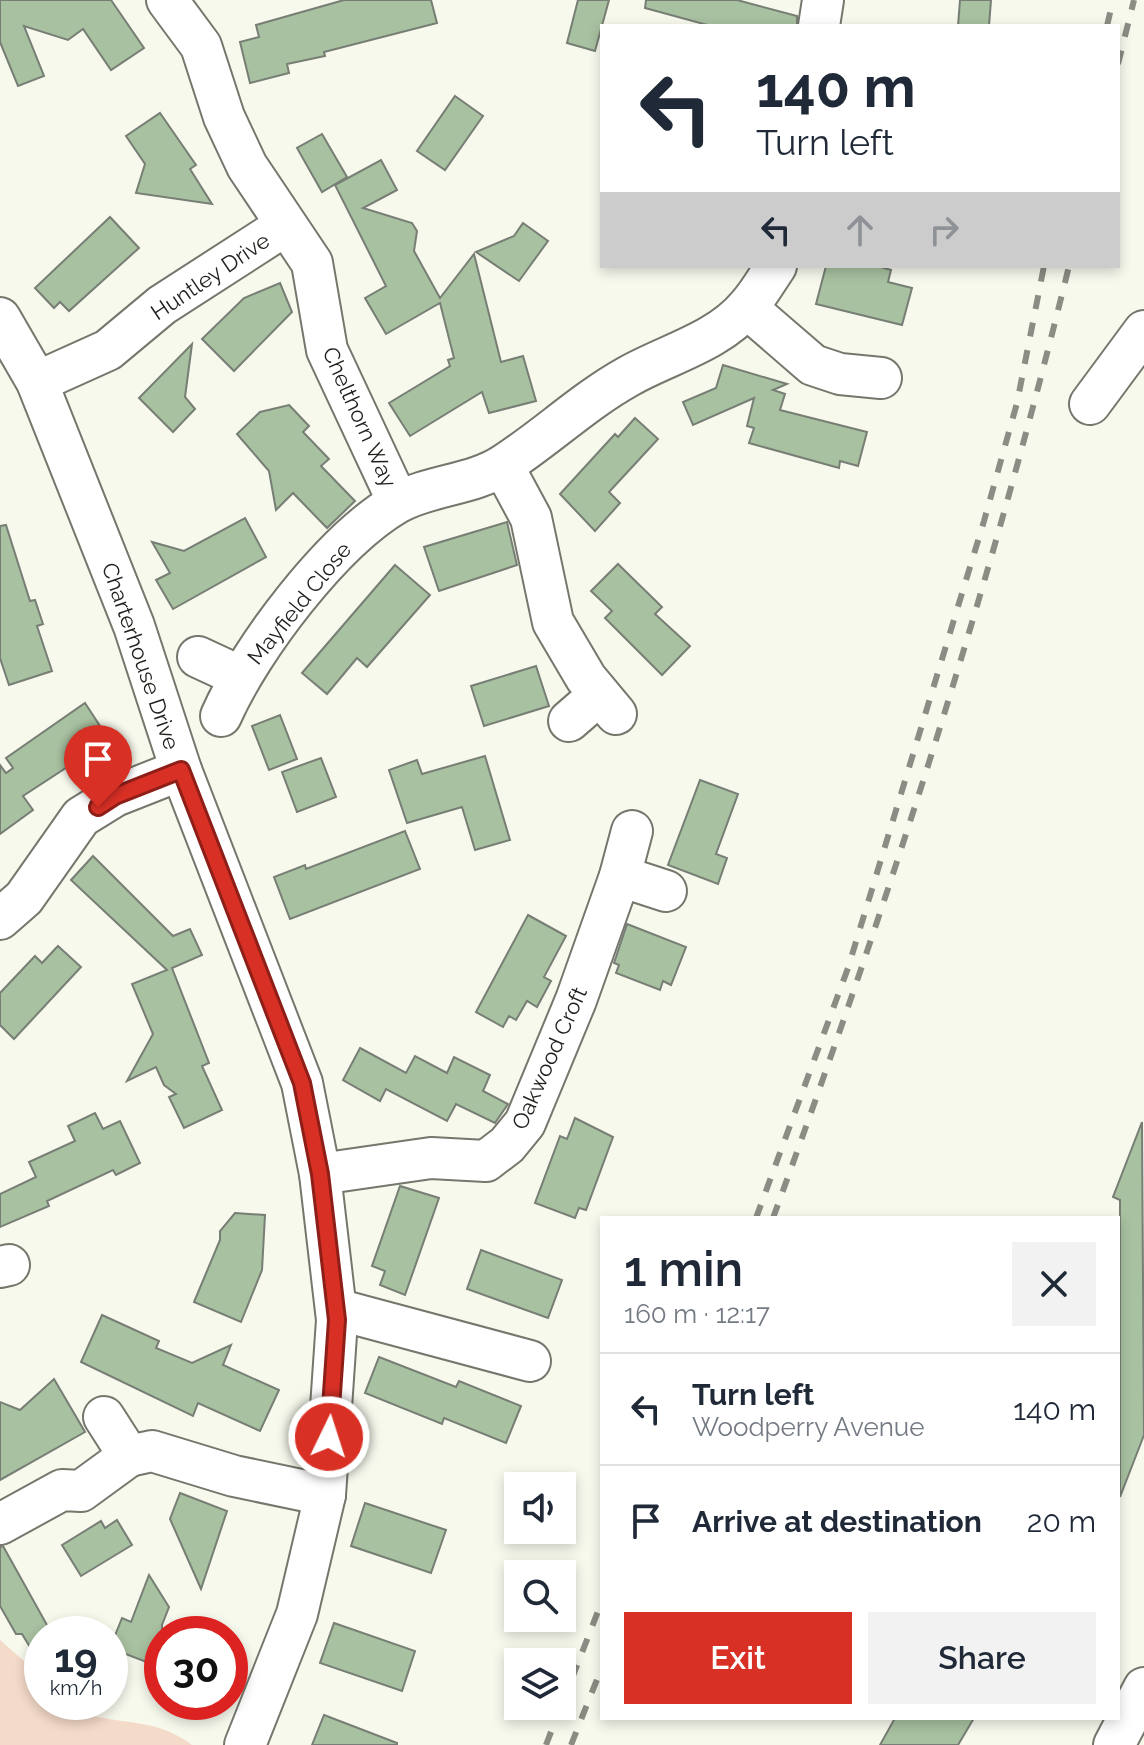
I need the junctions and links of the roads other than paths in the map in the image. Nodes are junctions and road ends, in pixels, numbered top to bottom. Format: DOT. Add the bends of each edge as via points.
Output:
graph roads {
  1 [pos="167,0"];
  2 [pos="823,0"];
  3 [pos="819,24"];
  4 [pos="286,225"];
  5 [pos="775,268"];
  6 [pos="747,308"];
  7 [pos="0,318"];
  8 [pos="1144,331"];
  9 [pos="881,378"];
  10 [pos="37,382"];
  11 [pos="1090,404"];
  12 [pos="503,466"];
  13 [pos="398,502"];
  14 [pos="198,657"];
  15 [pos="239,676"];
  16 [pos="221,716"];
  17 [pos="569,721"];
  18 [pos="181,770"];
  19 [pos="632,831"];
  20 [pos="620,876"];
  21 [pos="666,891"];
  22 [pos="0,919"];
  23 [pos="320,1174"];
  24 [pos="336,1309"];
  25 [pos="530,1361"];
  26 [pos="104,1417"];
  27 [pos="129,1456"];
  28 [pos="325,1495"];
  29 [pos="0,1524"];
  30 [pos="1141,1701"];
  31 [pos="245,1745"];
  32 [pos="1114,1745"];
  1 -- 4 [label="street, Huntley Drive" via="201,46 247,166"];
  2 -- 3 [label="street"];
  4 -- 10 [label="street, Huntley Drive" via="162,305 108,350"];
  4 -- 13 [label="street, Chelthorn Way" via="312,263 327,350"];
  5 -- 6 [label="street, Chelthorn Way"];
  6 -- 9 [label="street" via="813,365"];
  6 -- 12 [label="street, Chelthorn Way" via="697,345 572,411"];
  7 -- 10 [label="street, Charterhouse Drive"];
  8 -- 11 [label="street"];
  10 -- 18 [label="street, Charterhouse Drive" via="134,626"];
  12 -- 13 [label="street, Chelthorn Way"];
  12 -- 17 [label="street" via="531,518 553,622 607,704"];
  13 -- 15 [label="street, Mayfield Close" via="333,555"];
  14 -- 15 [label="street, Mayfield Close"];
  15 -- 16 [label="street, Mayfield Close"];
  18 -- 22 [label="street" via="115,796 81,817 24,898"];
  18 -- 23 [label="street, Charterhouse Drive" via="302,1083"];
  19 -- 20 [label="street, Oakwood Croft"];
  20 -- 21 [label="street"];
  20 -- 23 [label="street, Oakwood Croft" via="525,1123 507,1145 486,1161 431,1158"];
  23 -- 24 [label="street, Charterhouse Drive"];
  24 -- 25 [label="street"];
  24 -- 28 [label="street, Charterhouse Drive"];
  26 -- 27 [label="street"];
  27 -- 28 [label="street" via="152,1451 234,1476"];
  27 -- 29 [label="street" via="81,1491 62,1490"];
  28 -- 31 [label="street, Charterhouse Drive" via="297,1614"];
  30 -- 32 [label="street"];
}
